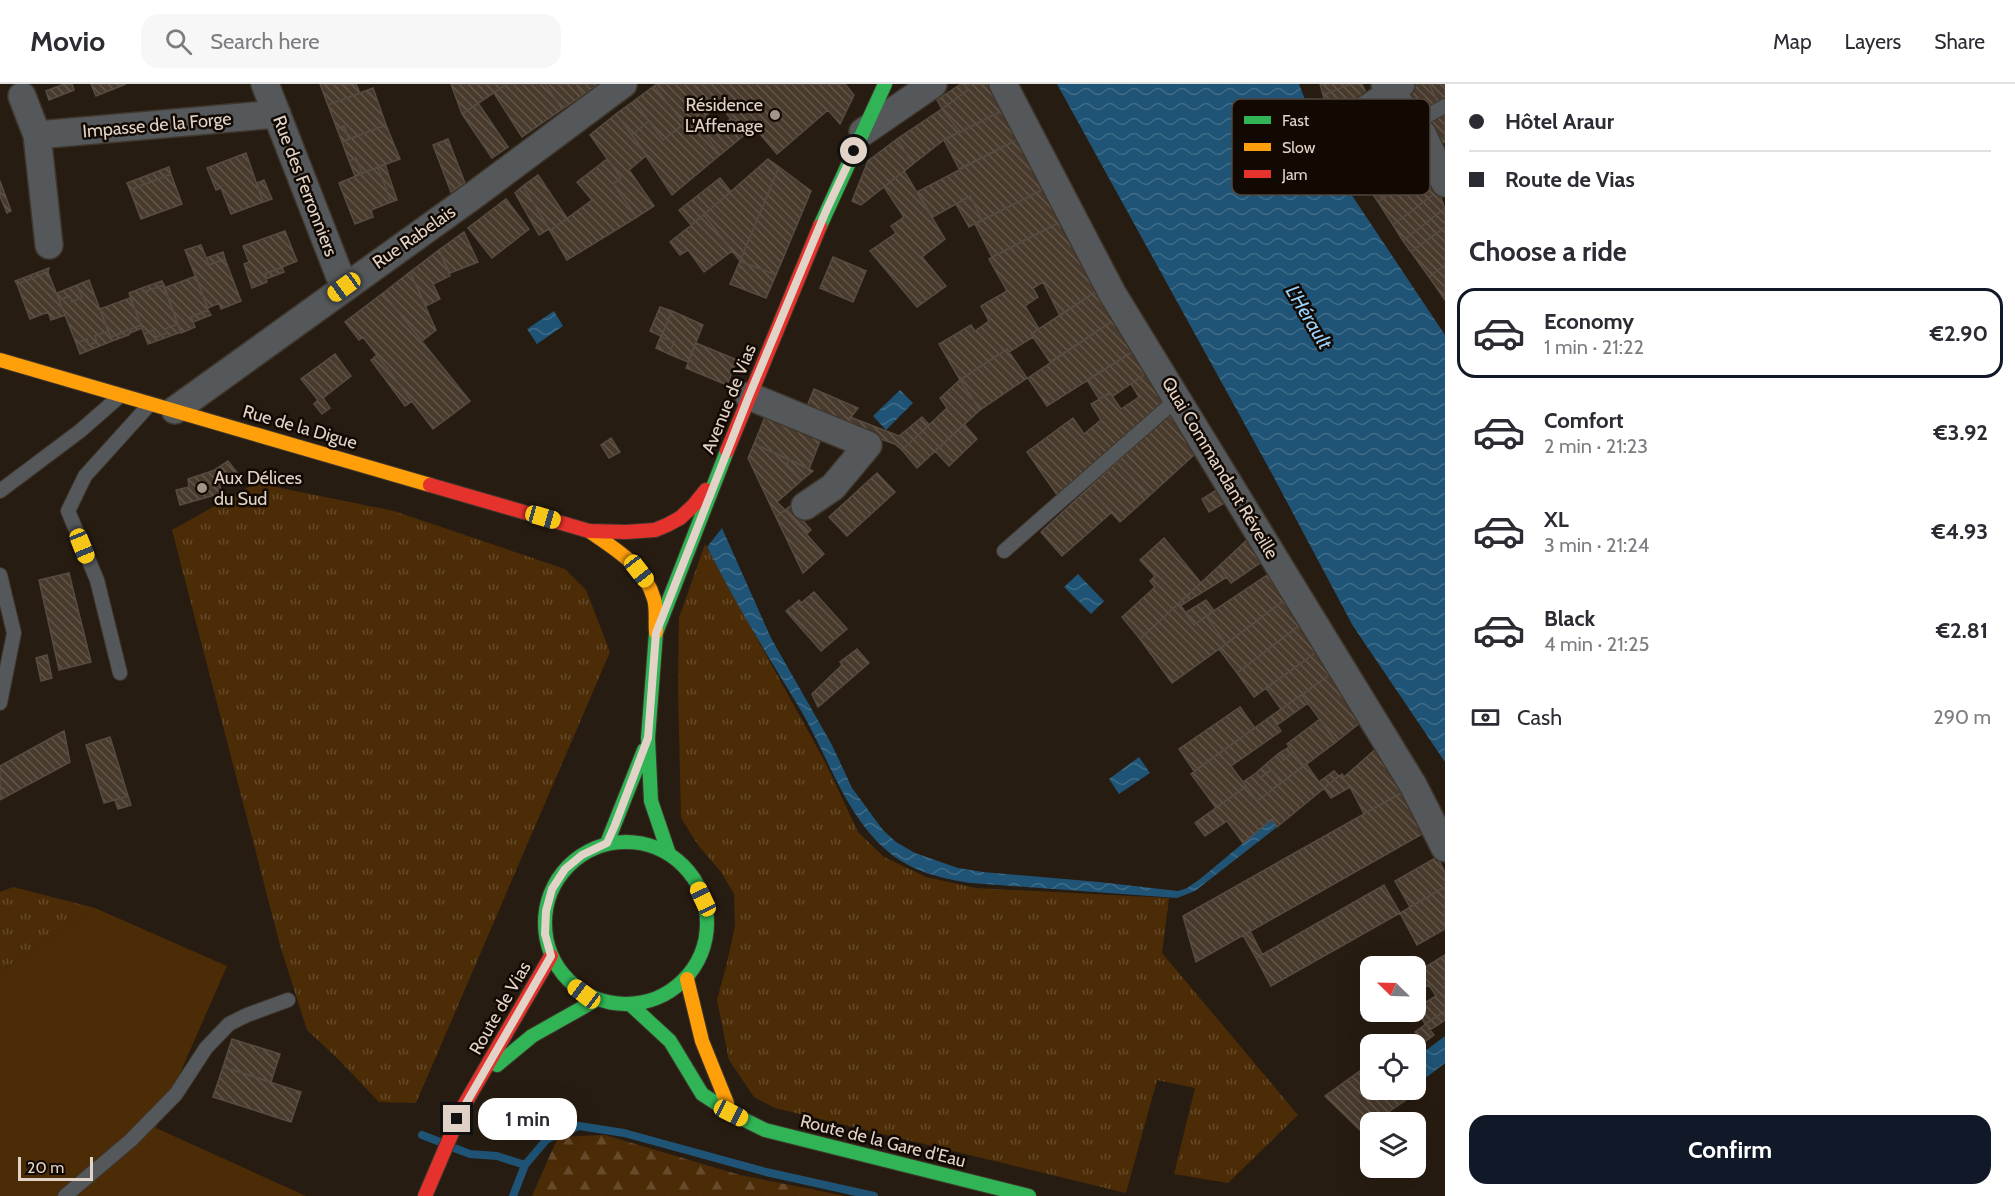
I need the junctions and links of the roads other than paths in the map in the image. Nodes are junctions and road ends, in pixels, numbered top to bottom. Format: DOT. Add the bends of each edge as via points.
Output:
graph roads {
  1 [pos="265,84"];
  2 [pos="623,84"];
  3 [pos="885,84"];
  4 [pos="933,84"];
  5 [pos="1004,84"];
  6 [pos="1392,87"];
  7 [pos="22,96"];
  8 [pos="1376,99"];
  9 [pos="1445,106"];
  10 [pos="277,114"];
  11 [pos="1430,114"];
  12 [pos="863,132"];
  13 [pos="37,135"];
  14 [pos="1430,150"];
  15 [pos="1445,183"];
  16 [pos="49,245"];
  17 [pos="344,287"];
  18 [pos="0,360"];
  19 [pos="122,394"];
  20 [pos="749,396"];
  21 [pos="1177,399"];
  22 [pos="163,406"];
  23 [pos="719,472"];
  24 [pos="0,491"];
  25 [pos="805,506"];
  26 [pos="589,531"];
  27 [pos="1004,551"];
  28 [pos="0,575"];
  29 [pos="656,633"];
  30 [pos="120,674"];
  31 [pos="0,703"];
  32 [pos="648,738"];
  33 [pos="607,843"];
  34 [pos="1445,848"];
  35 [pos="669,854"];
  36 [pos="551,956"];
  37 [pos="687,979"];
  38 [pos="288,1000"];
  39 [pos="596,1000"];
  40 [pos="631,1005"];
  41 [pos="479,1079"];
  42 [pos="731,1113"];
  43 [pos="65,1196"];
  44 [pos="425,1196"];
  45 [pos="1029,1196"];
  1 -- 10 [label="street, Rue des Ferronniers"];
  2 -- 17 [label="street, Rue Rabelais"];
  3 -- 12 [label="main road, Avenue de Vias"];
  4 -- 12 [label="street"];
  5 -- 21 [label="street, Quai Commandant Réveille" via="1112,293"];
  6 -- 8 [label="street"];
  7 -- 13 [label="street"];
  9 -- 11 [label="lane"];
  10 -- 13 [label="street, Impasse de la Forge"];
  10 -- 17 [label="street, Rue des Ferronniers"];
  12 -- 20 [label="main road, Avenue de Vias"];
  13 -- 16 [label="street"];
  14 -- 15 [label="street"];
  17 -- 22 [label="street, Rue Rabelais"];
  18 -- 19 [label="main road, Rue de la Digue"];
  19 -- 22 [label="main road, Rue de la Digue"];
  19 -- 24 [label="lane"];
  20 -- 23 [label="main road, Avenue de Vias"];
  20 -- 25 [label="street" via="868,445 833,487"];
  21 -- 27 [label="lane"];
  21 -- 34 [label="street, Quai Commandant Réveille" via="1413,785"];
  22 -- 26 [label="main road, Rue de la Digue"];
  22 -- 30 [label="lane" via="85,476 68,511 97,580"];
  23 -- 26 [label="main road, Rue de la Digue" via="691,508 672,524 645,531"];
  23 -- 29 [label="main road, Avenue de Vias"];
  26 -- 29 [label="main road, Rue de la Digue" via="631,561 646,581 654,598"];
  28 -- 31 [label="lane" via="14,633"];
  29 -- 32 [label="main road, Avenue de Vias"];
  32 -- 33 [label="main road, Avenue de Vias"];
  32 -- 35 [label="main road, Avenue de Vias" via="651,801"];
  33 -- 35 [label="main road" via="637,843"];
  33 -- 36 [label="main road" via="565,869 552,889 545,934"];
  35 -- 37 [label="main road" via="696,882 707,917 701,954"];
  36 -- 39 [label="main road" via="570,983"];
  36 -- 41 [label="main road, Route de Vias"];
  37 -- 40 [label="main road" via="665,995"];
  37 -- 42 [label="main road" via="702,1041"];
  38 -- 43 [label="lane" via="229,1024 206,1048 176,1094 131,1140"];
  39 -- 40 [label="main road"];
  39 -- 41 [label="main road, Route de Vias" via="532,1036"];
  40 -- 42 [label="main road, Route de la Gare d'Eau" via="670,1041 702,1094"];
  41 -- 44 [label="main road, Route de Vias" via="451,1132"];
  42 -- 45 [label="main road, Route de la Gare d'Eau" via="765,1130"];
}
